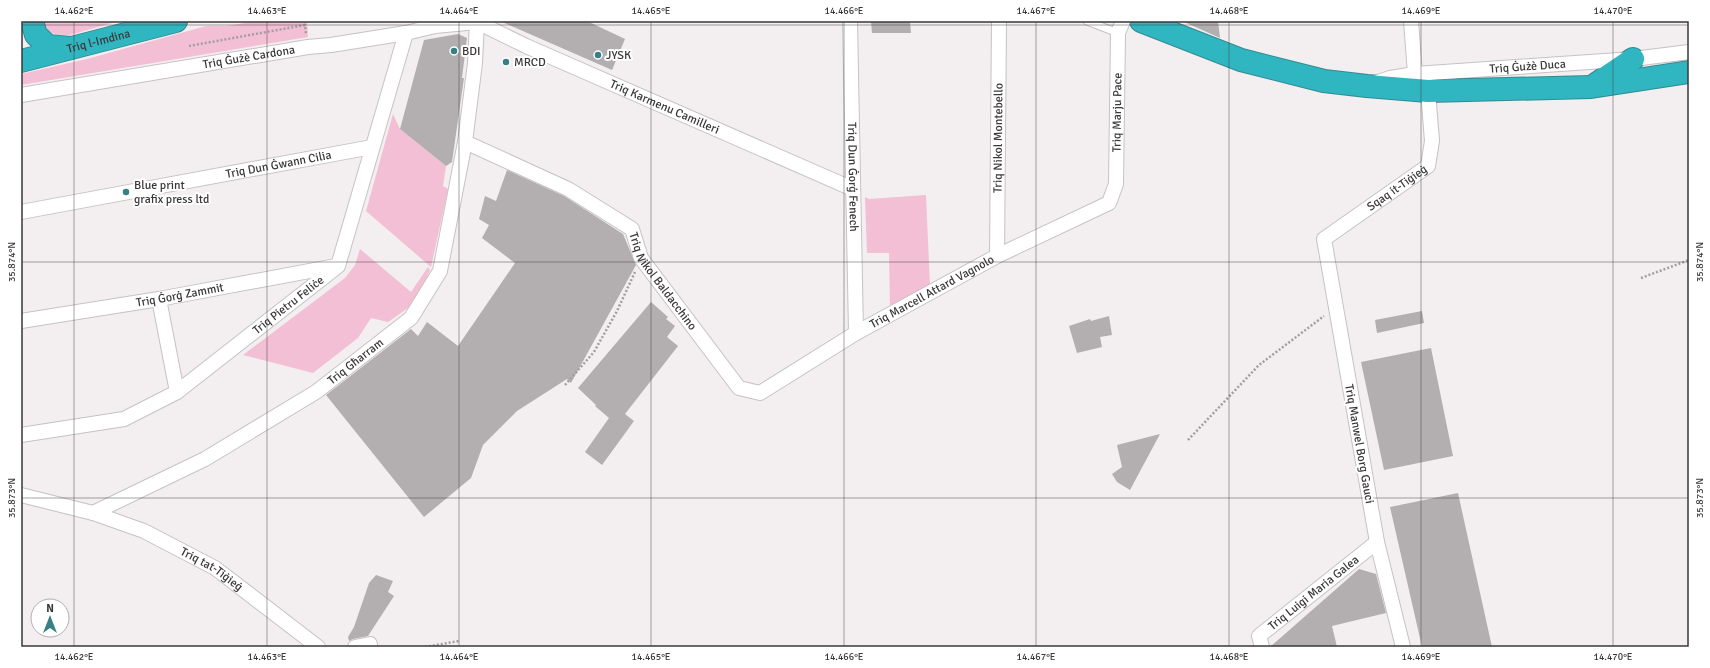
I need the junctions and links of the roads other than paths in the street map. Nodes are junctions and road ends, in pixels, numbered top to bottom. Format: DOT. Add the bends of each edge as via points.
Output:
graph roads {
  1 [pos="32,21"];
  2 [pos="176,21"];
  3 [pos="850,21"];
  4 [pos="999,21"];
  5 [pos="1087,21"];
  6 [pos="1141,21"];
  7 [pos="1411,21"];
  8 [pos="477,22"];
  9 [pos="1120,27"];
  10 [pos="406,33"];
  11 [pos="75,48"];
  12 [pos="1689,52"];
  13 [pos="1633,59"];
  14 [pos="21,61"];
  15 [pos="1689,72"];
  16 [pos="1421,82"];
  17 [pos="1592,87"];
  18 [pos="21,95"];
  19 [pos="465,142"];
  20 [pos="372,147"];
  21 [pos="853,189"];
  22 [pos="1109,203"];
  23 [pos="21,212"];
  24 [pos="1324,239"];
  25 [pos="996,256"];
  26 [pos="338,266"];
  27 [pos="159,299"];
  28 [pos="21,321"];
  29 [pos="856,333"];
  30 [pos="177,392"];
  31 [pos="760,393"];
  32 [pos="21,435"];
  33 [pos="21,495"];
  34 [pos="93,513"];
  35 [pos="1377,542"];
  36 [pos="370,644"];
  37 [pos="318,647"];
  38 [pos="355,647"];
  39 [pos="1262,647"];
  40 [pos="1403,647"];
  1 -- 11 [label="highway" via="36,35 48,46"];
  2 -- 11 [label="highway, Triq l-Imdina"];
  3 -- 21 [label="street, Triq Dun Ġorġ Fenech"];
  4 -- 25 [label="street, Triq Nikol Montebello"];
  5 -- 9 [label="lane"];
  6 -- 16 [label="highway, Triq Ġużè Duca" via="1242,60 1324,81 1367,86"];
  7 -- 16 [label="street, Sqaq it-Tiġieġ"];
  8 -- 10 [label="street, Triq Ġużè Cardona" via="436,26"];
  8 -- 19 [label="street, Triq Għarram" via="475,63"];
  8 -- 21 [label="street, Triq Karmenu Camilleri" via="526,46"];
  9 -- 22 [label="street, Triq Marju Pace" via="1116,184"];
  10 -- 18 [label="street, Triq Ġużè Cardona"];
  10 -- 20 [label="street"];
  11 -- 14 [label="highway, Triq l-Imdina"];
  12 -- 13 [label="street, Triq Ġużè Duca"];
  13 -- 16 [label="street, Triq Ġużè Duca"];
  13 -- 17 [label="highway"];
  15 -- 17 [label="highway, Triq Ġużè Duca"];
  16 -- 17 [label="highway, Triq Ġużè Duca"];
  16 -- 24 [label="street, Sqaq it-Tiġieġ" via="1432,141 1428,166"];
  19 -- 31 [label="street, Triq Nikol Baldacchino" via="568,189 632,229 641,258 739,388"];
  19 -- 34 [label="street, Triq Għarram" via="440,271 411,318 316,392 205,459"];
  20 -- 23 [label="street, Triq Dun Ġwann Cilia"];
  20 -- 26 [label="street"];
  21 -- 29 [label="street, Triq Dun Ġorġ Fenech"];
  22 -- 25 [label="street, Triq Marcell Attard Vagnolo"];
  24 -- 35 [label="street, Triq Manwel Borg Gauci"];
  25 -- 29 [label="street, Triq Marcell Attard Vagnolo"];
  26 -- 27 [label="street, Triq Ġorġ Zammit"];
  26 -- 30 [label="street, Triq Pietru Feliċe"];
  27 -- 28 [label="street, Triq Ġorġ Zammit"];
  27 -- 30 [label="street"];
  29 -- 31 [label="street, Triq Marcell Attard Vagnolo"];
  30 -- 32 [label="street, Triq Pietru Feliċe" via="124,419"];
  33 -- 34 [label="street"];
  34 -- 37 [label="street, Triq tat-Tiġieġ" via="144,531 215,568"];
  35 -- 39 [label="street, Triq Luigi Maria Galea" via="1259,636"];
  35 -- 40 [label="street, Triq Manwel Borg Gauci"];
  36 -- 38 [label="street"];
}
